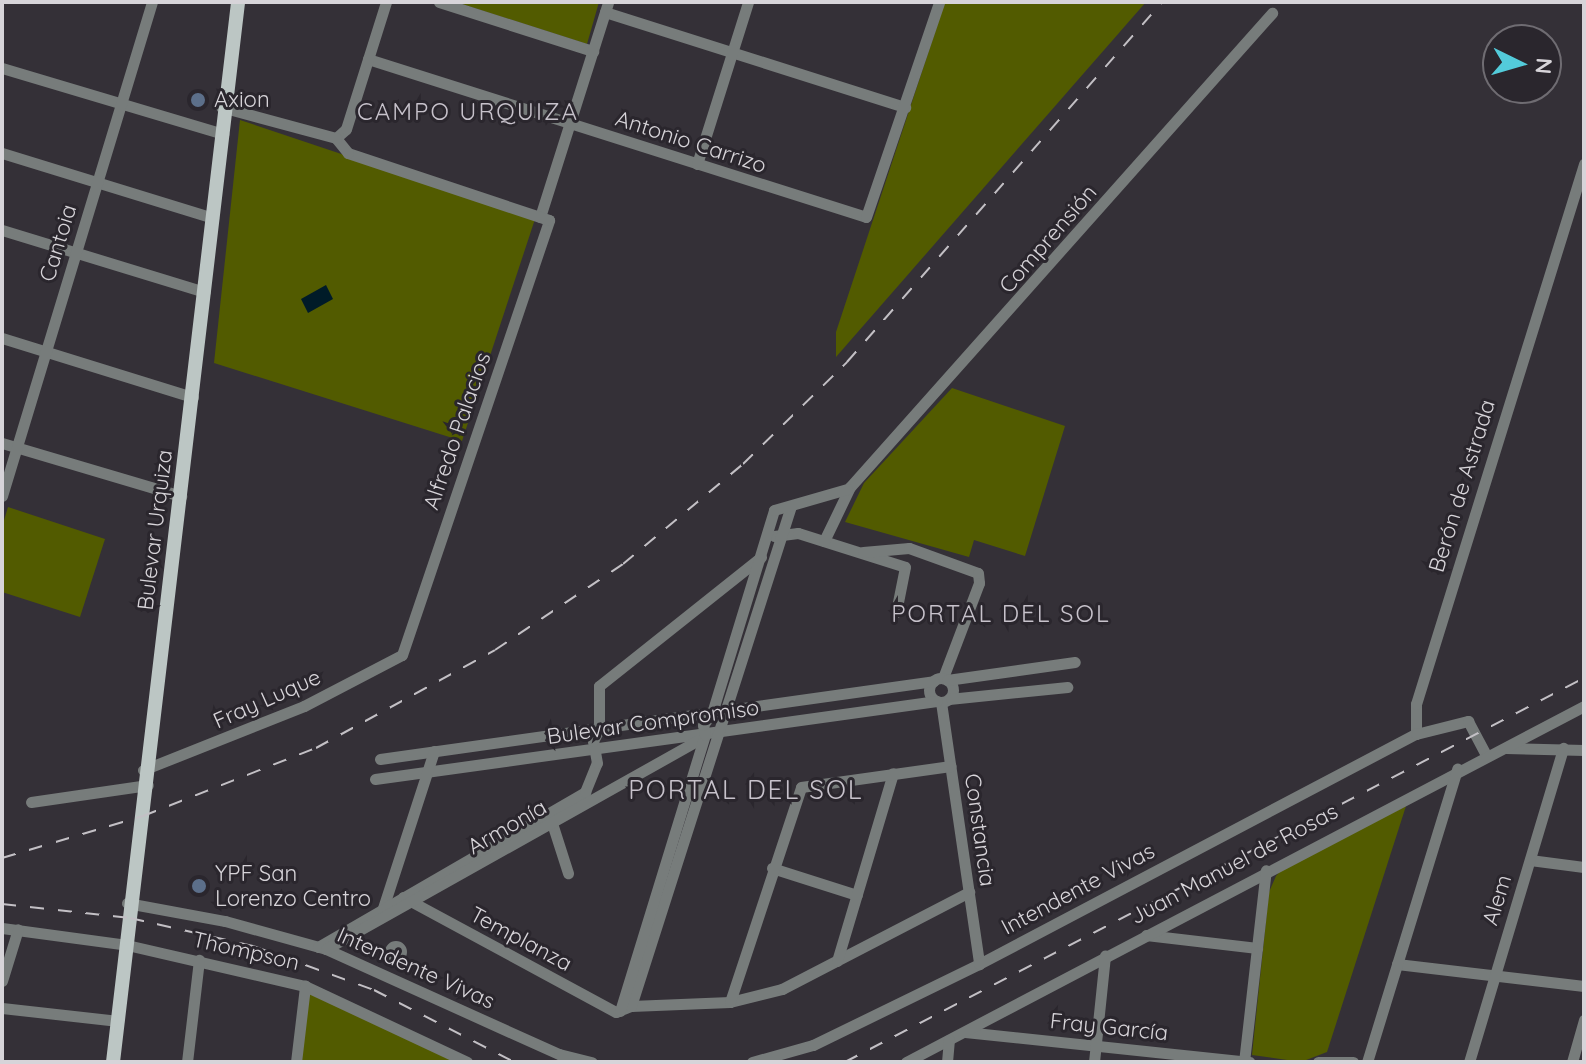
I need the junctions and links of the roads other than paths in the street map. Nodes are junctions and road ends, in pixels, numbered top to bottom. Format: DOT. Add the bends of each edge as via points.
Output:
graph roads {
  1 [pos="152,2"];
  2 [pos="386,2"];
  3 [pos="439,2"];
  4 [pos="748,2"];
  5 [pos="939,2"];
  6 [pos="234,3"];
  7 [pos="607,7"];
  8 [pos="1272,13"];
  9 [pos="593,51"];
  10 [pos="732,52"];
  11 [pos="368,59"];
  12 [pos="2,68"];
  13 [pos="121,104"];
  14 [pos="905,107"];
  15 [pos="223,108"];
  16 [pos="570,124"];
  17 [pos="220,133"];
  18 [pos="336,138"];
  19 [pos="2,153"];
  20 [pos="697,164"];
  21 [pos="1584,164"];
  22 [pos="98,182"];
  23 [pos="211,217"];
  24 [pos="544,219"];
  25 [pos="2,230"];
  26 [pos="77,253"];
  27 [pos="202,291"];
  28 [pos="2,338"];
  29 [pos="47,352"];
  30 [pos="190,396"];
  31 [pos="2,443"];
  32 [pos="18,448"];
  33 [pos="850,487"];
  34 [pos="178,495"];
  35 [pos="2,496"];
  36 [pos="791,506"];
  37 [pos="778,534"];
  38 [pos="766,539"];
  39 [pos="824,541"];
  40 [pos="863,552"];
  41 [pos="761,557"];
  42 [pos="896,612"];
  43 [pos="402,655"];
  44 [pos="1075,662"];
  45 [pos="941,680"];
  46 [pos="1067,687"];
  47 [pos="942,701"];
  48 [pos="1584,706"];
  49 [pos="718,712"];
  50 [pos="599,729"];
  51 [pos="1416,734"];
  52 [pos="710,735"];
  53 [pos="1501,748"];
  54 [pos="1563,748"];
  55 [pos="1584,750"];
  56 [pos="434,751"];
  57 [pos="598,751"];
  58 [pos="1486,755"];
  59 [pos="380,759"];
  60 [pos="951,766"];
  61 [pos="146,769"];
  62 [pos="1457,769"];
  63 [pos="426,773"];
  64 [pos="893,773"];
  65 [pos="375,779"];
  66 [pos="144,786"];
  67 [pos="31,802"];
  68 [pos="551,818"];
  69 [pos="1530,860"];
  70 [pos="1584,867"];
  71 [pos="772,868"];
  72 [pos="1266,870"];
  73 [pos="568,873"];
  74 [pos="969,892"];
  75 [pos="857,895"];
  76 [pos="408,900"];
  77 [pos="129,903"];
  78 [pos="383,908"];
  79 [pos="2,928"];
  80 [pos="18,929"];
  81 [pos="1144,935"];
  82 [pos="124,945"];
  83 [pos="322,948"];
  84 [pos="1257,948"];
  85 [pos="1105,956"];
  86 [pos="393,957"];
  87 [pos="199,960"];
  88 [pos="837,961"];
  89 [pos="979,964"];
  90 [pos="1397,964"];
  91 [pos="386,972"];
  92 [pos="1495,976"];
  93 [pos="2,981"];
  94 [pos="305,986"];
  95 [pos="1584,986"];
  96 [pos="730,1002"];
  97 [pos="2,1008"];
  98 [pos="626,1008"];
  99 [pos="1584,1020"];
  100 [pos="115,1021"];
  101 [pos="965,1032"];
  102 [pos="949,1040"];
  103 [pos="1095,1046"];
  104 [pos="111,1062"];
  105 [pos="187,1062"];
  106 [pos="296,1062"];
  107 [pos="467,1062"];
  108 [pos="592,1062"];
  109 [pos="752,1062"];
  110 [pos="906,1062"];
  111 [pos="947,1062"];
  112 [pos="1094,1062"];
  113 [pos="1246,1062"];
  114 [pos="1318,1062"];
  115 [pos="1353,1062"];
  116 [pos="1367,1062"];
  117 [pos="1469,1062"];
  118 [pos="1572,1062"];
  1 -- 13 [label="street, Cantoia"];
  2 -- 11 [label="street"];
  3 -- 9 [label="street"];
  4 -- 10 [label="street"];
  5 -- 14 [label="street"];
  6 -- 15 [label="main road, Bulevar Urquiza"];
  7 -- 9 [label="street, Alfredo Palacios"];
  7 -- 10 [label="street"];
  8 -- 33 [label="street, Comprensión"];
  9 -- 16 [label="street, Alfredo Palacios"];
  10 -- 14 [label="street"];
  10 -- 20 [label="street"];
  11 -- 16 [label="street, Antonio Carrizo"];
  11 -- 18 [label="street" via="346,129"];
  12 -- 13 [label="street"];
  13 -- 17 [label="street"];
  13 -- 22 [label="street, Cantoia"];
  14 -- 20 [label="street, Antonio Carrizo" via="866,217"];
  15 -- 17 [label="main road, Bulevar Urquiza"];
  15 -- 18 [label="street"];
  16 -- 20 [label="street, Antonio Carrizo"];
  16 -- 24 [label="street, Alfredo Palacios"];
  17 -- 23 [label="main road, Bulevar Urquiza"];
  18 -- 24 [label="street" via="348,153"];
  19 -- 22 [label="street"];
  21 -- 51 [label="street, Berón de Astrada" via="1416,704"];
  22 -- 23 [label="street"];
  22 -- 26 [label="street, Cantoia"];
  23 -- 27 [label="main road, Bulevar Urquiza"];
  24 -- 43 [label="street, Alfredo Palacios"];
  25 -- 26 [label="street"];
  26 -- 27 [label="street"];
  26 -- 29 [label="street, Cantoia"];
  27 -- 30 [label="main road, Bulevar Urquiza"];
  28 -- 29 [label="street"];
  29 -- 30 [label="street"];
  29 -- 32 [label="street, Cantoia"];
  30 -- 34 [label="main road, Bulevar Urquiza"];
  31 -- 32 [label="street"];
  32 -- 34 [label="street"];
  32 -- 35 [label="street, Cantoia"];
  33 -- 36 [label="street"];
  33 -- 39 [label="street, Comprensión"];
  34 -- 61 [label="main road, Bulevar Urquiza"];
  36 -- 37 [label="street"];
  36 -- 38 [label="street" via="774,510"];
  37 -- 38 [label="street"];
  37 -- 39 [label="street"];
  37 -- 49 [label="street"];
  38 -- 41 [label="street"];
  39 -- 40 [label="street"];
  40 -- 42 [label="street" via="905,567"];
  40 -- 45 [label="street" via="909,548 978,573 979,583"];
  41 -- 49 [label="street"];
  41 -- 50 [label="street" via="599,686"];
  43 -- 61 [label="street, Fray Luque" via="304,706"];
  44 -- 45 [label="street, Bulevar Compromiso"];
  45 -- 47 [label="street" via="930,692"];
  45 -- 47 [label="street" via="953,689"];
  45 -- 49 [label="street, Bulevar Compromiso"];
  46 -- 47 [label="street, Bulevar Compromiso"];
  47 -- 52 [label="street, Bulevar Compromiso"];
  47 -- 60 [label="street, Constancia"];
  48 -- 53 [label="street, Juan Manuel de Rosas"];
  49 -- 50 [label="street, Bulevar Compromiso"];
  49 -- 52 [label="street" via="723,723"];
  49 -- 52 [label="street" via="703,725"];
  50 -- 56 [label="street, Bulevar Compromiso"];
  50 -- 57 [label="street" via="593,741"];
  51 -- 58 [label="street" via="1468,721"];
  51 -- 89 [label="street, Intendente Vivas"];
  52 -- 57 [label="street, Bulevar Compromiso"];
  52 -- 68 [label="street, Armonía"];
  52 -- 98 [label="street"];
  53 -- 54 [label="street"];
  53 -- 58 [label="street, Juan Manuel de Rosas"];
  54 -- 55 [label="street"];
  54 -- 69 [label="street, Alem"];
  56 -- 59 [label="street, Bulevar Compromiso"];
  56 -- 63 [label="street"];
  57 -- 63 [label="street, Bulevar Compromiso"];
  57 -- 68 [label="street, Armonía" via="585,792"];
  58 -- 62 [label="street, Juan Manuel de Rosas"];
  60 -- 64 [label="street"];
  60 -- 74 [label="street, Constancia"];
  61 -- 66 [label="main road, Bulevar Urquiza"];
  62 -- 72 [label="street, Juan Manuel de Rosas"];
  62 -- 90 [label="street"];
  63 -- 65 [label="street, Bulevar Compromiso"];
  63 -- 78 [label="street"];
  64 -- 71 [label="street" via="801,787"];
  64 -- 75 [label="street"];
  66 -- 67 [label="street"];
  66 -- 77 [label="main road, Bulevar Urquiza"];
  68 -- 73 [label="street"];
  68 -- 76 [label="street, Armonía"];
  69 -- 70 [label="street"];
  69 -- 92 [label="street, Alem"];
  71 -- 75 [label="street"];
  71 -- 96 [label="street"];
  72 -- 81 [label="street, Juan Manuel de Rosas"];
  72 -- 84 [label="street"];
  74 -- 88 [label="street"];
  74 -- 89 [label="street, Constancia"];
  75 -- 88 [label="street"];
  76 -- 78 [label="street, Armonía"];
  76 -- 83 [label="street, Armonía"];
  76 -- 98 [label="street, Templanza" via="611,1012"];
  77 -- 82 [label="main road, Bulevar Urquiza"];
  77 -- 83 [label="street, Intendente Vivas"];
  78 -- 83 [label="street, Armonía"];
  79 -- 80 [label="street, Thompson"];
  80 -- 82 [label="street, Thompson"];
  80 -- 93 [label="street"];
  81 -- 84 [label="street"];
  81 -- 85 [label="street, Juan Manuel de Rosas"];
  82 -- 87 [label="street, Thompson"];
  82 -- 100 [label="main road, Bulevar Urquiza"];
  83 -- 91 [label="street, Intendente Vivas"];
  84 -- 113 [label="street"];
  85 -- 101 [label="street, Juan Manuel de Rosas"];
  85 -- 103 [label="street"];
  86 -- 91 [label="street"];
  87 -- 94 [label="street, Thompson"];
  87 -- 105 [label="street"];
  88 -- 96 [label="street" via="782,989"];
  89 -- 109 [label="street, Intendente Vivas" via="813,1045"];
  90 -- 92 [label="street"];
  90 -- 116 [label="street"];
  91 -- 108 [label="street, Intendente Vivas" via="559,1054"];
  92 -- 95 [label="street"];
  92 -- 117 [label="street, Alem"];
  94 -- 106 [label="street"];
  94 -- 107 [label="street, Thompson"];
  96 -- 98 [label="street"];
  97 -- 100 [label="street"];
  99 -- 118 [label="street"];
  100 -- 104 [label="main road, Bulevar Urquiza"];
  101 -- 102 [label="street, Juan Manuel de Rosas"];
  101 -- 103 [label="street, Fray García"];
  102 -- 110 [label="street, Juan Manuel de Rosas"];
  102 -- 111 [label="street"];
  103 -- 112 [label="street"];
  103 -- 113 [label="street, Fray García"];
  114 -- 115 [label="street"];
}
